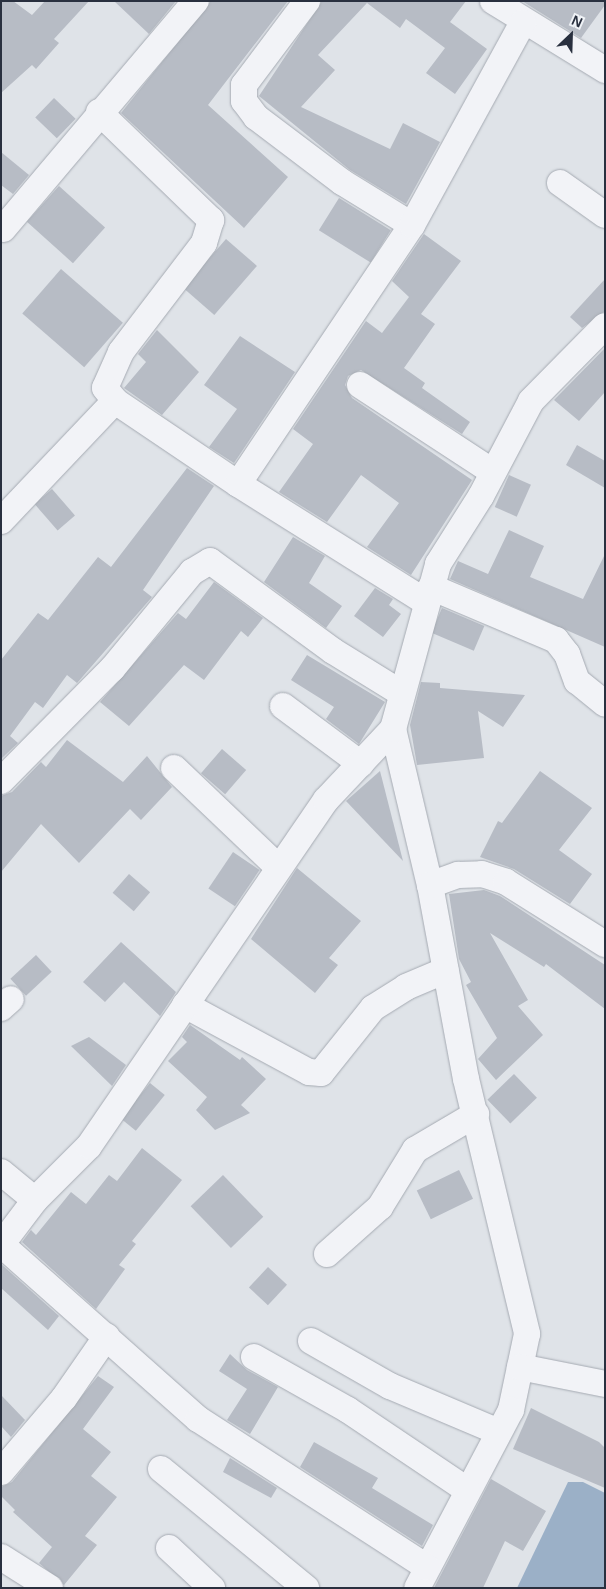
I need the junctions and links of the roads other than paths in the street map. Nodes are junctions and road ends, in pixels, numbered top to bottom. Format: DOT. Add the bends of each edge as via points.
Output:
graph roads {
  1 [pos="196,1"];
  2 [pos="307,1"];
  3 [pos="493,1"];
  4 [pos="523,22"];
  5 [pos="605,70"];
  6 [pos="99,112"];
  7 [pos="560,183"];
  8 [pos="605,215"];
  9 [pos="412,225"];
  10 [pos="3,229"];
  11 [pos="605,326"];
  12 [pos="360,385"];
  13 [pos="115,401"];
  14 [pos="493,472"];
  15 [pos="238,484"];
  16 [pos="1,521"];
  17 [pos="428,595"];
  18 [pos="402,692"];
  19 [pos="605,704"];
  20 [pos="283,706"];
  21 [pos="393,729"];
  22 [pos="362,764"];
  23 [pos="174,768"];
  24 [pos="1,781"];
  25 [pos="278,867"];
  26 [pos="430,886"];
  27 [pos="605,944"];
  28 [pos="446,970"];
  29 [pos="185,1005"];
  30 [pos="476,1114"];
  31 [pos="1,1172"];
  32 [pos="35,1200"];
  33 [pos="1,1245"];
  34 [pos="327,1254"];
  35 [pos="107,1336"];
  36 [pos="311,1341"];
  37 [pos="254,1357"];
  38 [pos="520,1367"];
  39 [pos="605,1384"];
  40 [pos="499,1432"];
  41 [pos="161,1469"];
  42 [pos="1,1472"];
  43 [pos="467,1490"];
  44 [pos="169,1548"];
  45 [pos="1,1557"];
  46 [pos="422,1577"];
  47 [pos="50,1588"];
  48 [pos="212,1588"];
  49 [pos="306,1588"];
  1 -- 6 [label="street"];
  2 -- 9 [label="street" via="244,85 244,101 256,118 334,176"];
  3 -- 4 [label="street"];
  4 -- 5 [label="street"];
  4 -- 9 [label="street"];
  6 -- 10 [label="street" via="63,162"];
  6 -- 13 [label="street" via="211,220 204,243 109,371 105,388"];
  7 -- 8 [label="street"];
  9 -- 15 [label="street"];
  11 -- 14 [label="street" via="531,402"];
  12 -- 14 [label="street"];
  13 -- 15 [label="street"];
  13 -- 16 [label="street"];
  14 -- 17 [label="street" via="438,564"];
  15 -- 17 [label="street"];
  17 -- 18 [label="street"];
  17 -- 19 [label="street" via="556,640 567,654 576,681"];
  18 -- 21 [label="street"];
  18 -- 24 [label="street" via="332,650 210,561 192,572 112,669"];
  20 -- 22 [label="street"];
  21 -- 22 [label="street"];
  21 -- 26 [label="street"];
  22 -- 25 [label="street" via="326,800"];
  23 -- 25 [label="street"];
  25 -- 29 [label="street"];
  26 -- 27 [label="street" via="458,875 482,874 506,882"];
  26 -- 28 [label="street"];
  28 -- 29 [label="street" via="406,987 373,1008 321,1073 309,1072"];
  28 -- 30 [label="street"];
  29 -- 32 [label="street" via="89,1146"];
  30 -- 34 [label="street" via="415,1150 380,1207"];
  30 -- 38 [label="street" via="528,1334"];
  31 -- 32 [label="street"];
  32 -- 33 [label="street"];
  33 -- 35 [label="street"];
  35 -- 42 [label="street" via="64,1398"];
  35 -- 46 [label="street" via="198,1419"];
  36 -- 40 [label="street" via="390,1386"];
  37 -- 43 [label="street" via="348,1410"];
  38 -- 39 [label="street"];
  38 -- 40 [label="street" via="511,1410"];
  40 -- 43 [label="street"];
  41 -- 49 [label="street"];
  43 -- 46 [label="street"];
  44 -- 48 [label="street"];
  45 -- 47 [label="street"];
}
